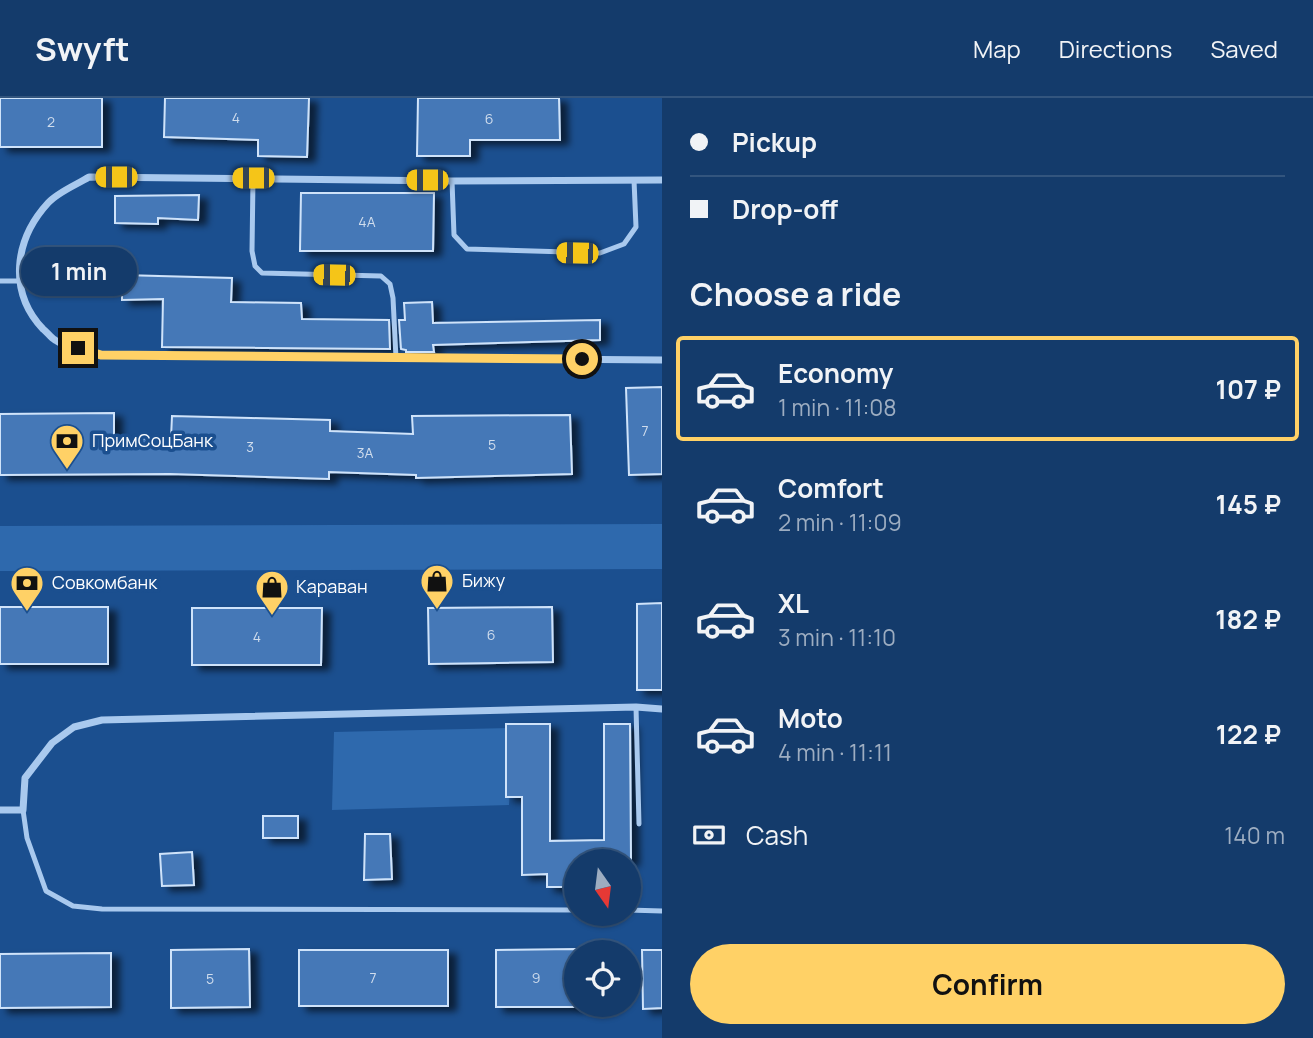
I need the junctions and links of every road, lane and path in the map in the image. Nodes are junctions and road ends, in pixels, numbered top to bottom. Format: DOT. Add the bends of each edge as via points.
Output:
graph roads {
  1 [pos="253,178"];
  2 [pos="634,179"];
  3 [pos="662,180"];
  4 [pos="452,181"];
  5 [pos="0,281"];
  6 [pos="19,281"];
  7 [pos="396,358"];
  8 [pos="662,360"];
  9 [pos="636,708"];
  10 [pos="662,709"];
  11 [pos="0,810"];
  12 [pos="23,810"];
  13 [pos="639,824"];
  14 [pos="564,910"];
  15 [pos="641,910"];
  16 [pos="662,911"];
  1 -- 4 [label="street"];
  1 -- 6 [label="street" via="89,177 49,202 37,219 22,247"];
  1 -- 7 [label="lane" via="255,266 262,273 382,276 390,284 393,298"];
  2 -- 3 [label="street"];
  2 -- 4 [label="street"];
  2 -- 4 [label="lane" via="636,227 624,244 600,253 467,249 454,235"];
  5 -- 6 [label="lane"];
  6 -- 7 [label="street" via="30,315 55,341 101,355"];
  7 -- 8 [label="street"];
  9 -- 10 [label="street"];
  9 -- 12 [label="street" via="102,720 74,727 52,743 25,778"];
  9 -- 13 [label="lane"];
  11 -- 12 [label="street"];
  12 -- 14 [label="lane" via="27,838 46,891 73,906"];
  15 -- 16 [label="lane"];
}
